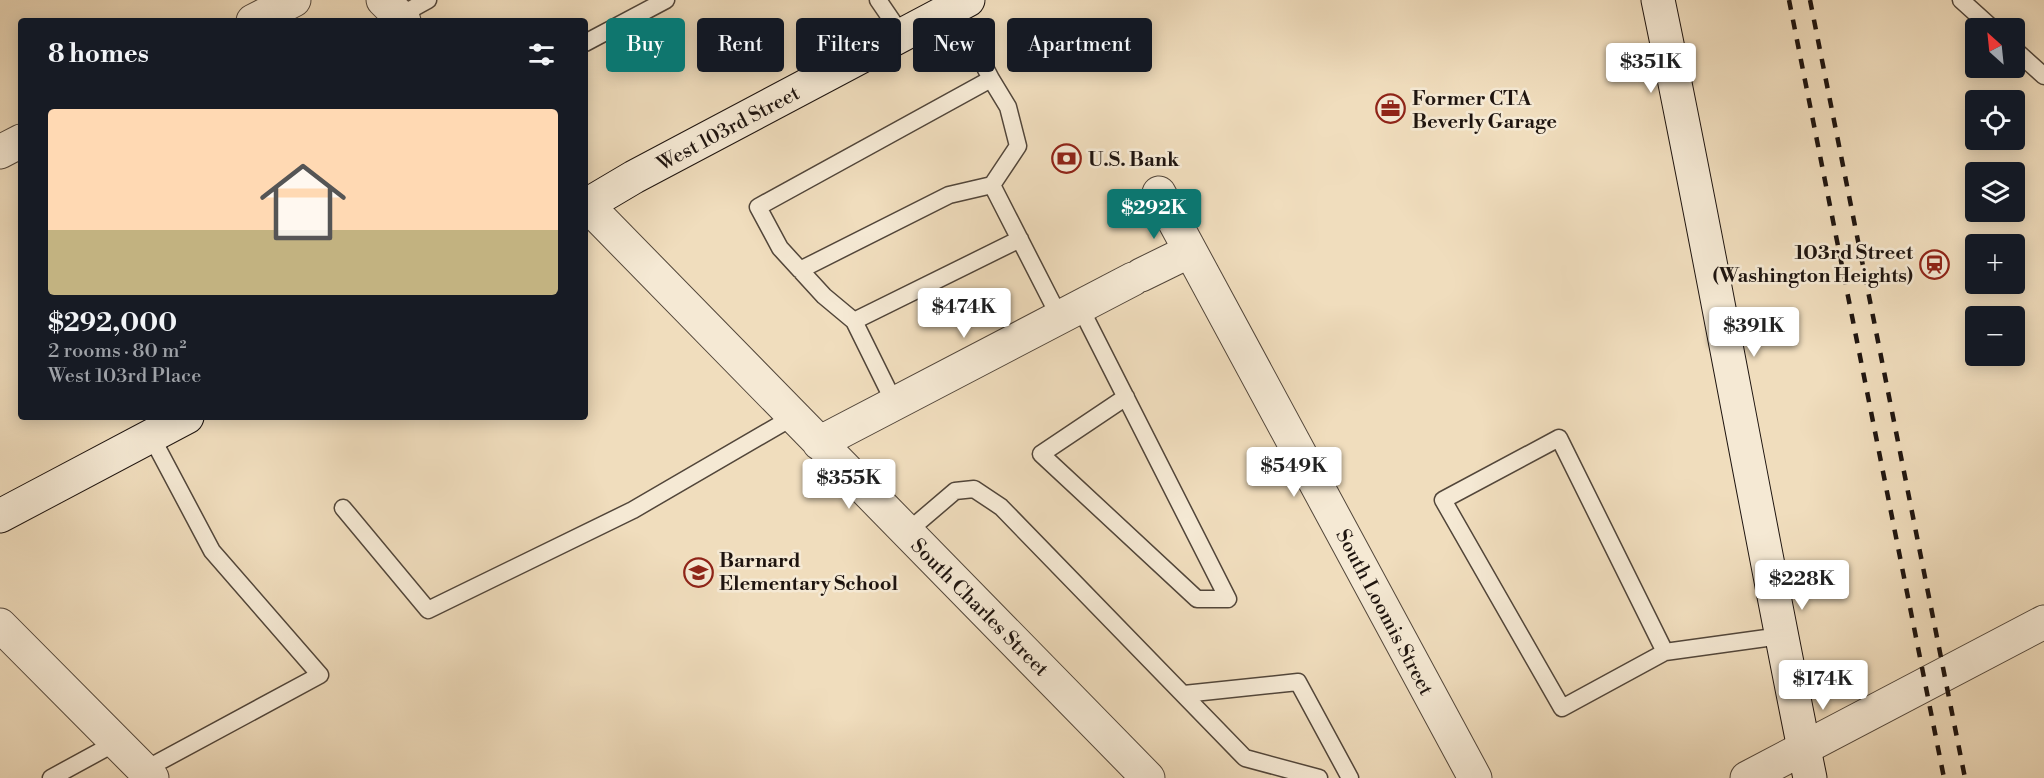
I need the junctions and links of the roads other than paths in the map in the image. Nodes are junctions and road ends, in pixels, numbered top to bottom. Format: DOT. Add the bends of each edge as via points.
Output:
graph roads {
  1 [pos="294,0"];
  2 [pos="428,0"];
  3 [pos="666,0"];
  4 [pos="878,0"];
  5 [pos="1658,0"];
  6 [pos="1961,0"];
  7 [pos="961,4"];
  8 [pos="395,12"];
  9 [pos="259,18"];
  10 [pos="1981,18"];
  11 [pos="902,35"];
  12 [pos="588,41"];
  13 [pos="2025,59"];
  14 [pos="2044,76"];
  15 [pos="991,79"];
  16 [pos="18,143"];
  17 [pos="0,152"];
  18 [pos="992,186"];
  19 [pos="1159,193"];
  20 [pos="588,204"];
  21 [pos="588,207"];
  22 [pos="1020,239"];
  23 [pos="1190,251"];
  24 [pos="800,270"];
  25 [pos="1070,312"];
  26 [pos="854,321"];
  27 [pos="1126,397"];
  28 [pos="895,404"];
  29 [pos="793,417"];
  30 [pos="181,420"];
  31 [pos="151,436"];
  32 [pos="819,443"];
  33 [pos="343,508"];
  34 [pos="0,516"];
  35 [pos="906,532"];
  36 [pos="2044,622"];
  37 [pos="0,625"];
  38 [pos="1780,636"];
  39 [pos="1665,652"];
  40 [pos="1184,694"];
  41 [pos="117,742"];
  42 [pos="1807,763"];
  43 [pos="148,774"];
  44 [pos="51,778"];
  45 [pos="1148,778"];
  46 [pos="1319,778"];
  47 [pos="1350,778"];
  48 [pos="1475,778"];
  49 [pos="1747,778"];
  1 -- 9 [label="street"];
  2 -- 8 [label="lane"];
  3 -- 12 [label="lane"];
  4 -- 11 [label="lane"];
  5 -- 38 [label="street"];
  6 -- 10 [label="lane"];
  7 -- 11 [label="street, West 103rd Street"];
  7 -- 15 [label="lane"];
  11 -- 20 [label="street, West 103rd Street"];
  13 -- 14 [label="lane"];
  15 -- 18 [label="lane" via="1008,107 1018,146"];
  15 -- 24 [label="lane" via="758,207 780,248"];
  16 -- 17 [label="street"];
  18 -- 22 [label="lane"];
  18 -- 24 [label="lane" via="949,195"];
  19 -- 23 [label="street, South Loomis Street"];
  21 -- 29 [label="street, South Charles Street"];
  22 -- 25 [label="lane"];
  22 -- 26 [label="lane"];
  23 -- 25 [label="street"];
  23 -- 48 [label="street, South Loomis Street"];
  24 -- 26 [label="lane"];
  25 -- 27 [label="lane"];
  25 -- 28 [label="street"];
  26 -- 28 [label="lane"];
  27 -- 27 [label="lane" via="1148,440 1228,599 1197,599 1041,454"];
  28 -- 32 [label="street"];
  29 -- 32 [label="street, South Charles Street"];
  29 -- 33 [label="lane" via="633,510 428,610"];
  30 -- 31 [label="street"];
  31 -- 34 [label="street"];
  31 -- 43 [label="lane" via="212,551 320,675"];
  32 -- 35 [label="street, South Charles Street"];
  35 -- 40 [label="lane" via="955,491 974,489 1002,507"];
  35 -- 45 [label="street, South Charles Street"];
  36 -- 42 [label="street"];
  37 -- 41 [label="street"];
  38 -- 39 [label="lane"];
  38 -- 42 [label="street"];
  39 -- 39 [label="lane" via="1562,708 1443,500 1559,438"];
  40 -- 46 [label="lane" via="1245,758"];
  40 -- 47 [label="lane" via="1298,682"];
  41 -- 43 [label="street"];
  41 -- 44 [label="lane"];
  42 -- 49 [label="street"];
}
